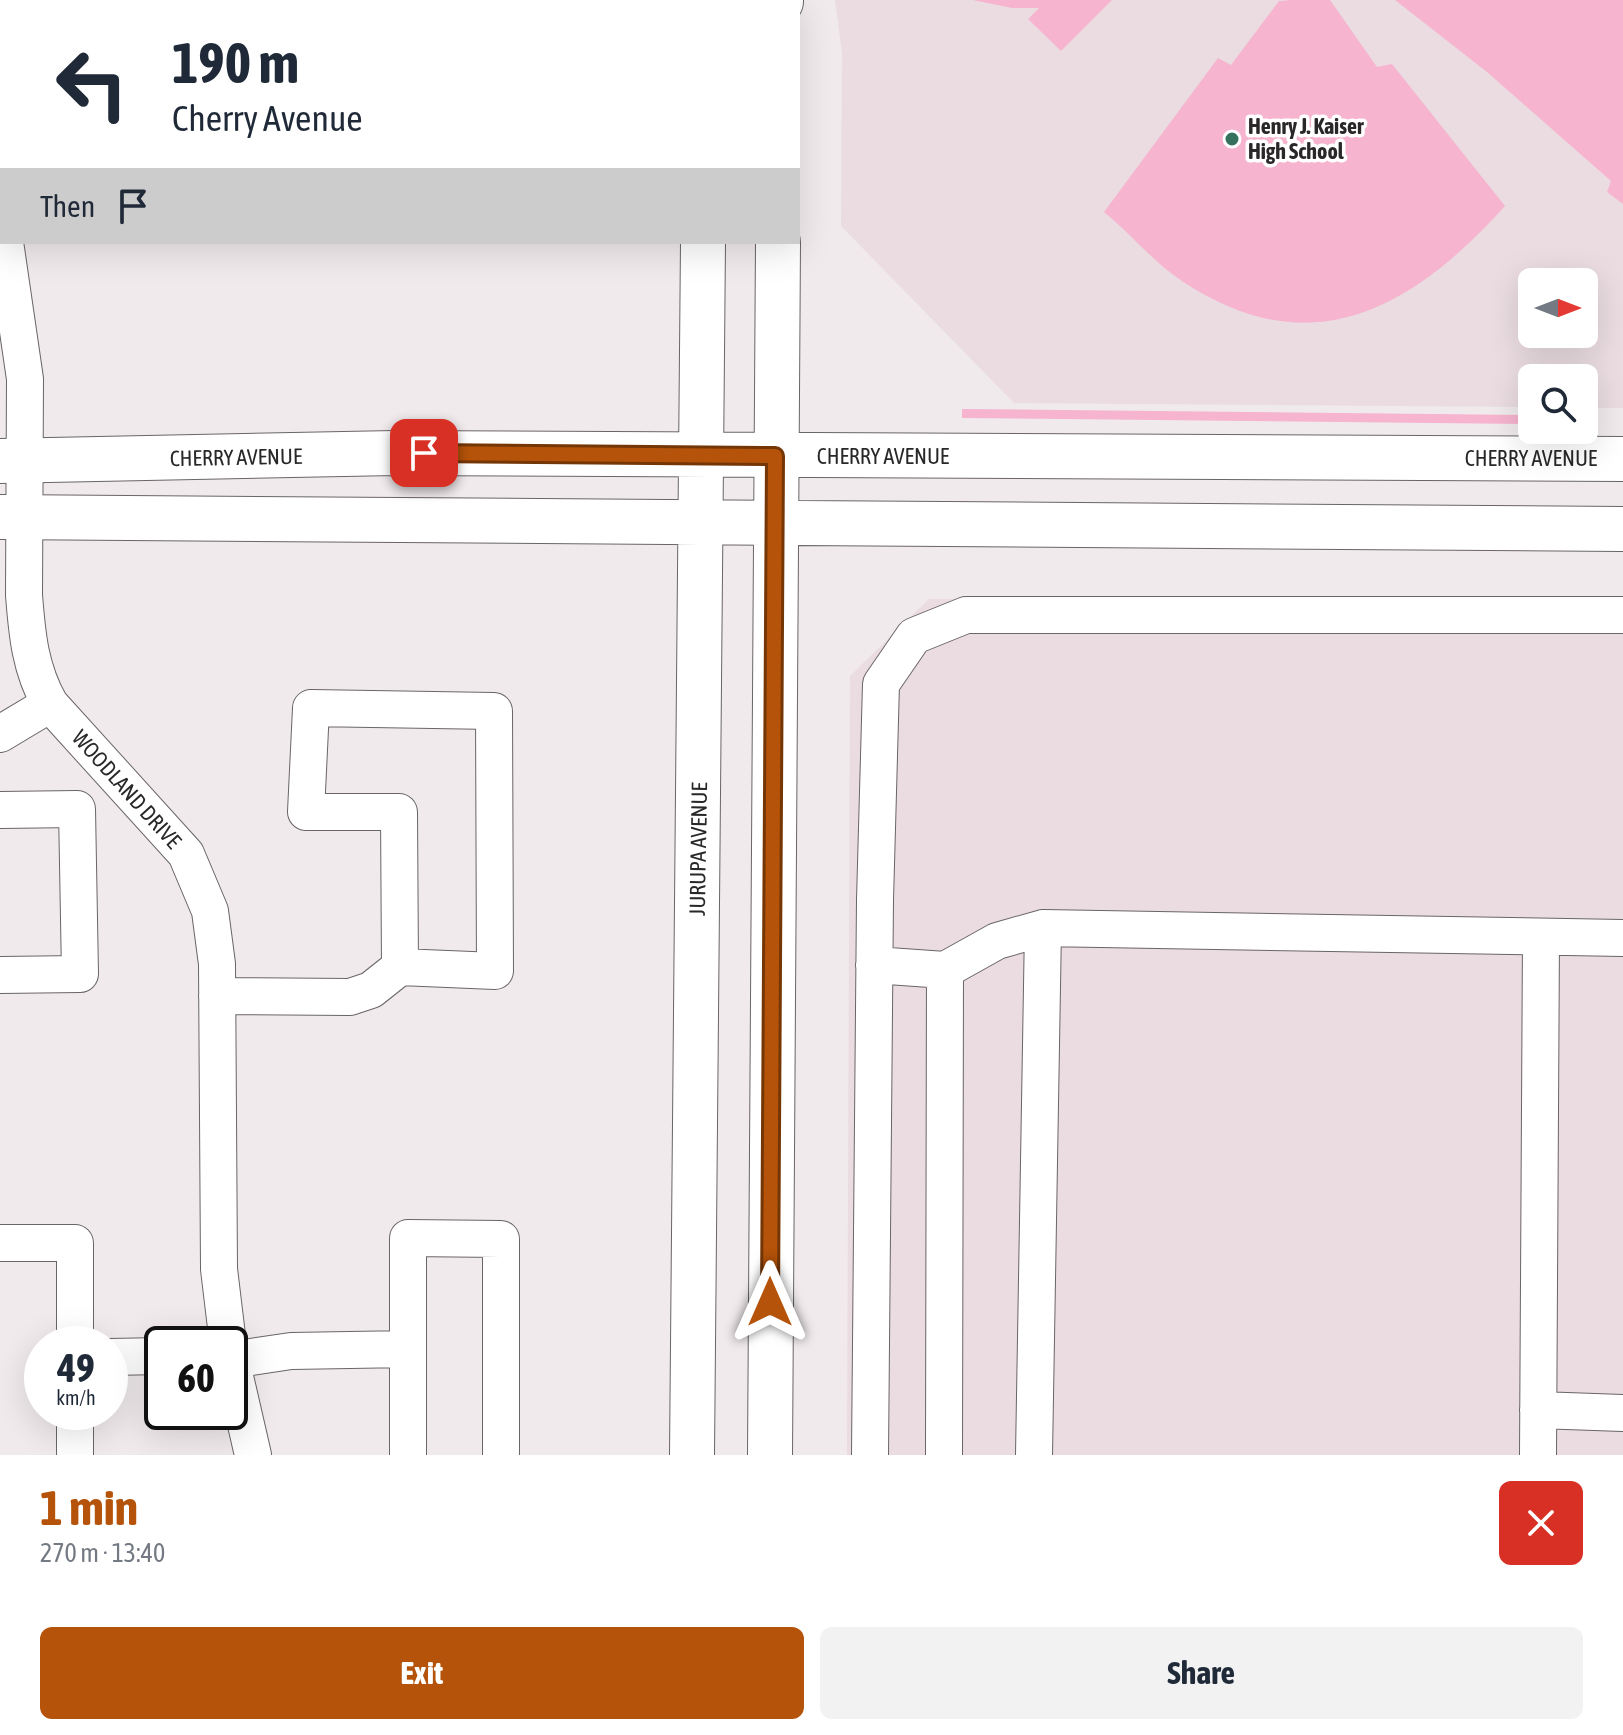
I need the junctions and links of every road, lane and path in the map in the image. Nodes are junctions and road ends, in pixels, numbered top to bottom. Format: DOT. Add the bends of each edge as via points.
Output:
graph roads {
  1 [pos="5,244"];
  2 [pos="703,244"];
  3 [pos="778,244"];
  4 [pos="703,454"];
  5 [pos="775,456"];
  6 [pos="1623,459"];
  7 [pos="13,460"];
  8 [pos="12,517"];
  9 [pos="702,522"];
  10 [pos="775,524"];
  11 [pos="1623,529"];
  12 [pos="1623,615"];
  13 [pos="50,704"];
  14 [pos="0,734"];
  15 [pos="0,810"];
  16 [pos="1043,928"];
  17 [pos="1541,937"];
  18 [pos="1623,938"];
  19 [pos="874,965"];
  20 [pos="400,967"];
  21 [pos="945,970"];
  22 [pos="0,975"];
  23 [pos="217,996"];
  24 [pos="0,1243"];
  25 [pos="75,1326"];
  26 [pos="226,1326"];
  27 [pos="408,1349"];
  28 [pos="248,1356"];
  29 [pos="1538,1410"];
  30 [pos="1623,1413"];
  31 [pos="75,1430"];
  32 [pos="247,1430"];
  33 [pos="75,1455"];
  34 [pos="253,1455"];
  35 [pos="408,1455"];
  36 [pos="501,1455"];
  37 [pos="692,1455"];
  38 [pos="770,1455"];
  39 [pos="870,1455"];
  40 [pos="944,1455"];
  41 [pos="1034,1455"];
  42 [pos="1538,1455"];
  1 -- 7 [label="street, WOODLAND DRIVE" via="22,346"];
  2 -- 4 [label="main road, JURUPA AVENUE"];
  3 -- 5 [label="main road"];
  4 -- 5 [label="main road, CHERRY AVENUE"];
  4 -- 7 [label="main road, CHERRY AVENUE"];
  4 -- 9 [label="main road, JURUPA AVENUE"];
  5 -- 6 [label="main road, CHERRY AVENUE"];
  5 -- 10 [label="main road"];
  7 -- 8 [label="street, WOODLAND DRIVE"];
  8 -- 9 [label="main road"];
  8 -- 13 [label="street, WOODLAND DRIVE" via="26,631 38,682"];
  9 -- 10 [label="main road"];
  9 -- 37 [label="main road, JURUPA AVENUE"];
  10 -- 11 [label="main road"];
  10 -- 38 [label="main road"];
  12 -- 19 [label="street" via="966,615 914,636 881,684"];
  13 -- 14 [label="street"];
  13 -- 23 [label="street, WOODLAND DRIVE" via="191,863 210,911"];
  15 -- 22 [label="street" via="77,809 80,974"];
  16 -- 17 [label="street"];
  16 -- 21 [label="street" via="997,941"];
  16 -- 41 [label="street"];
  17 -- 18 [label="street"];
  17 -- 29 [label="street"];
  19 -- 21 [label="street"];
  19 -- 39 [label="street"];
  20 -- 20 [label="street" via="495,971 494,711 311,708 306,812 399,812"];
  20 -- 23 [label="street" via="371,990 350,997"];
  21 -- 40 [label="street"];
  23 -- 26 [label="street, WOODLAND DRIVE" via="219,1269"];
  24 -- 25 [label="street" via="75,1243"];
  27 -- 28 [label="street"];
  27 -- 35 [label="street"];
  27 -- 36 [label="street" via="408,1238 501,1239"];
  29 -- 30 [label="street"];
  29 -- 42 [label="street"];
  31 -- 33 [label="street"];
  32 -- 34 [label="street"];
}
